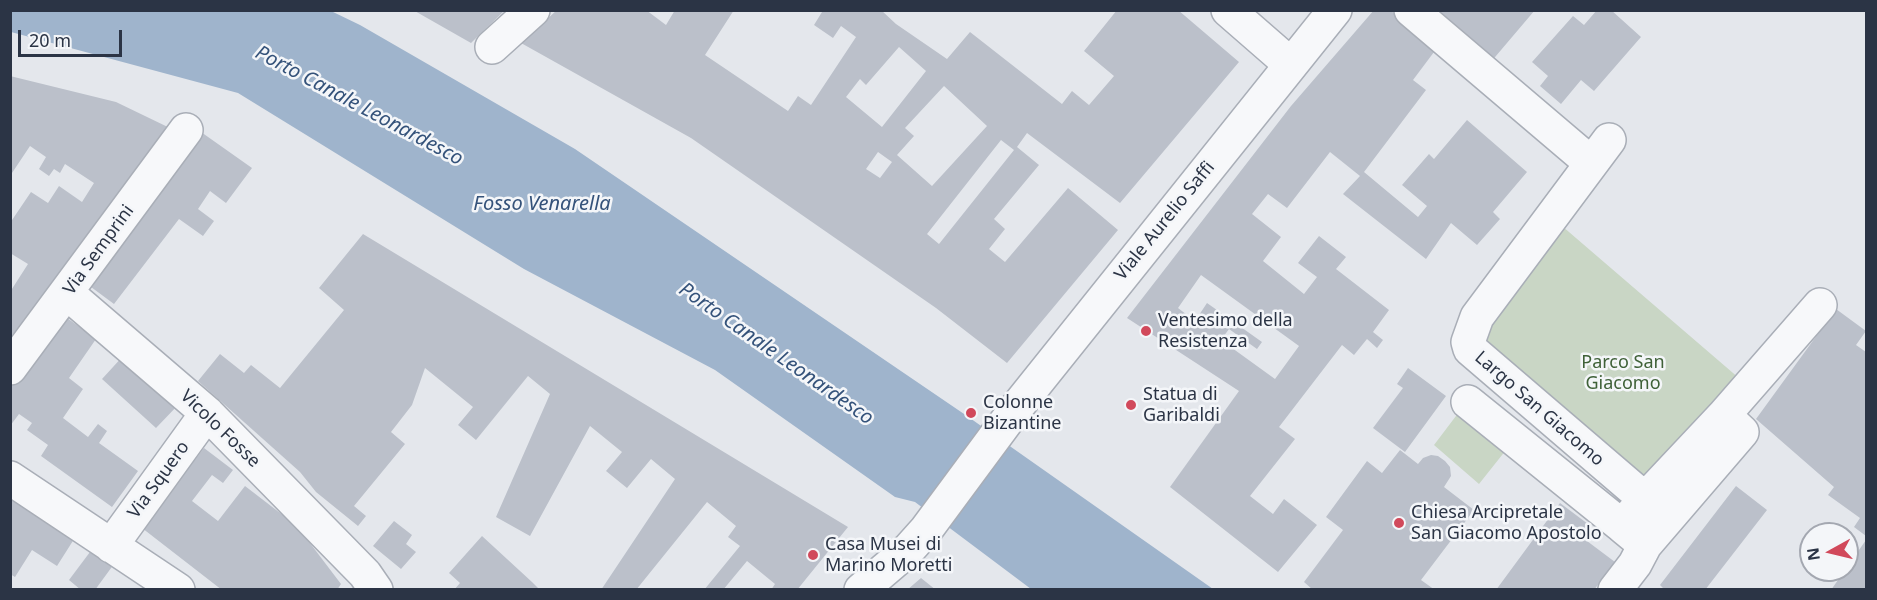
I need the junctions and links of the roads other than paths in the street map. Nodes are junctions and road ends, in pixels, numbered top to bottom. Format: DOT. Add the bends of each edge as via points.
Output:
graph roads {
  1 [pos="533,10"];
  2 [pos="1228,10"];
  3 [pos="1335,10"];
  4 [pos="1411,10"];
  5 [pos="492,47"];
  6 [pos="1290,64"];
  7 [pos="186,130"];
  8 [pos="67,293"];
  9 [pos="1820,305"];
  10 [pos="10,368"];
  11 [pos="1468,402"];
  12 [pos="207,413"];
  13 [pos="1724,415"];
  14 [pos="10,478"];
  15 [pos="1645,499"];
  16 [pos="1634,535"];
  17 [pos="111,546"];
  18 [pos="371,582"];
  19 [pos="178,590"];
  20 [pos="861,590"];
  21 [pos="1616,590"];
  1 -- 5 [label="street"];
  2 -- 6 [label="street"];
  3 -- 6 [label="street, Viale Aurelio Saffi"];
  4 -- 15 [label="street, Largo San Giacomo" via="1600,152 1477,317 1468,342 1470,349"];
  6 -- 20 [label="street, Viale Aurelio Saffi" via="998,433 934,521 909,549"];
  7 -- 8 [label="street, Via Semprini"];
  8 -- 10 [label="street, Via Semprini"];
  8 -- 12 [label="street, Vicolo Fosse"];
  9 -- 13 [label="street"];
  11 -- 16 [label="street"];
  12 -- 17 [label="street, Via Squero"];
  12 -- 18 [label="street, Vicolo Fosse"];
  13 -- 15 [label="street"];
  13 -- 16 [label="street" via="1742,432"];
  14 -- 17 [label="street"];
  15 -- 16 [label="street"];
  16 -- 21 [label="street" via="1635,564"];
  17 -- 19 [label="street"];
}
